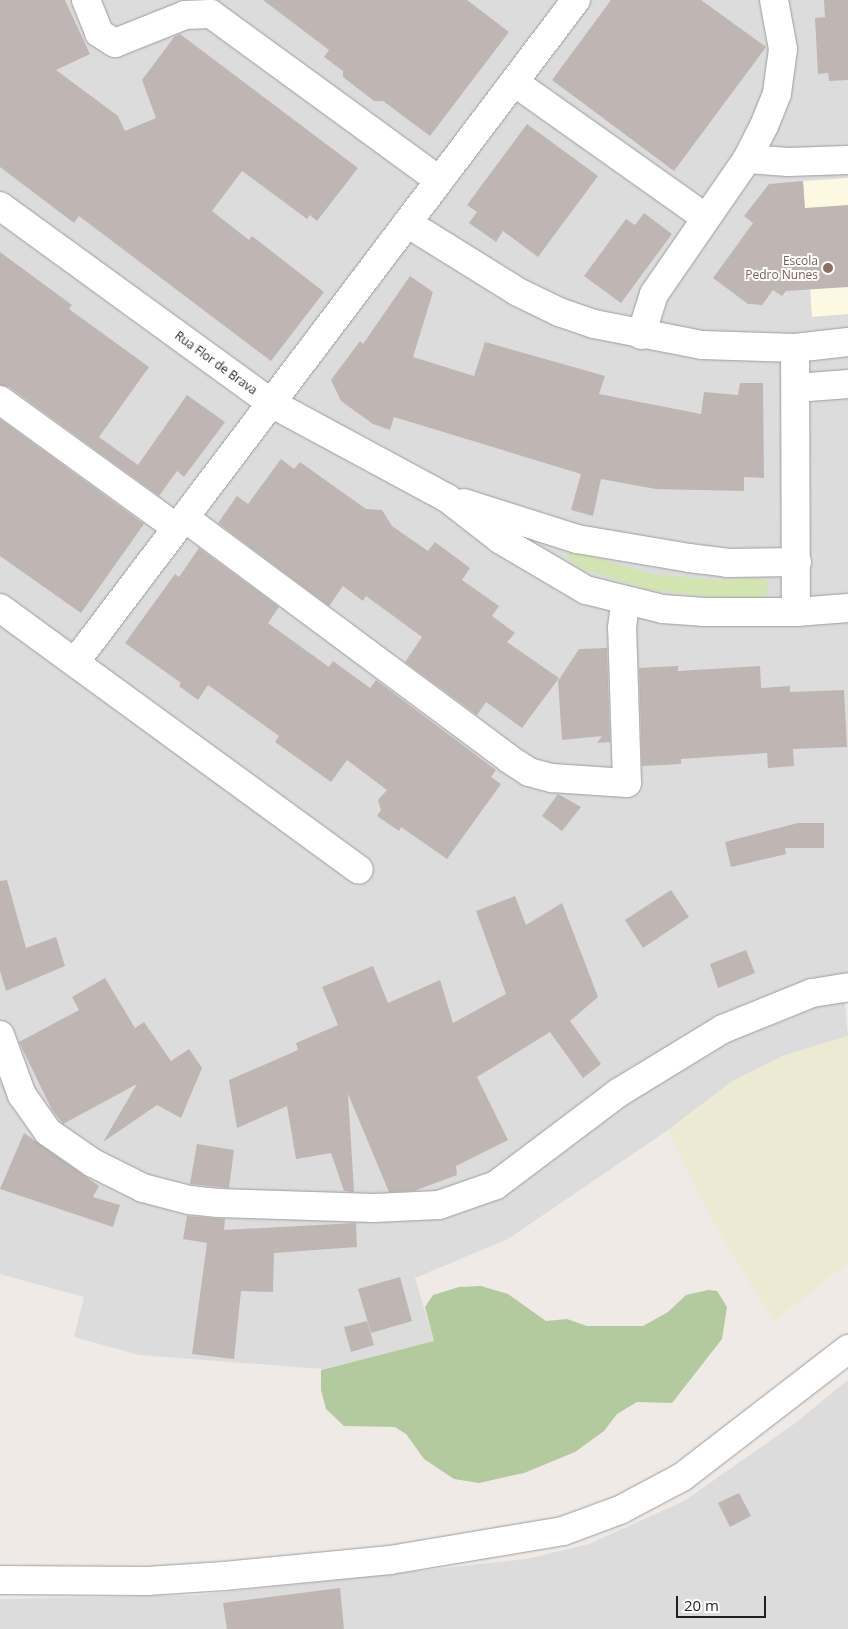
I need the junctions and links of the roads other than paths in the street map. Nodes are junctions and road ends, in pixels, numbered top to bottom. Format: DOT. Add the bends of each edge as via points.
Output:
graph roads {
  1 [pos="86,0"];
  2 [pos="576,0"];
  3 [pos="774,0"];
  4 [pos="208,7"];
  5 [pos="514,82"];
  6 [pos="747,158"];
  7 [pos="848,160"];
  8 [pos="439,180"];
  9 [pos="0,206"];
  10 [pos="706,218"];
  11 [pos="408,223"];
  12 [pos="641,335"];
  13 [pos="848,342"];
  14 [pos="794,348"];
  15 [pos="848,384"];
  16 [pos="796,388"];
  17 [pos="0,400"];
  18 [pos="271,403"];
  19 [pos="447,498"];
  20 [pos="181,523"];
  21 [pos="797,562"];
  22 [pos="625,602"];
  23 [pos="0,608"];
  24 [pos="848,608"];
  25 [pos="796,612"];
  26 [pos="76,661"];
  27 [pos="360,870"];
  28 [pos="848,987"];
  29 [pos="0,1035"];
  30 [pos="848,1349"];
  31 [pos="0,1580"];
  1 -- 4 [label="street" via="99,32 115,43"];
  2 -- 5 [label="street"];
  3 -- 6 [label="street" via="783,49 777,93"];
  4 -- 8 [label="street"];
  5 -- 8 [label="street"];
  5 -- 10 [label="street"];
  6 -- 7 [label="street" via="788,162"];
  6 -- 10 [label="street"];
  8 -- 11 [label="street"];
  9 -- 18 [label="street, Rua Flor de Brava"];
  10 -- 12 [label="street" via="654,294"];
  11 -- 12 [label="street" via="518,292 559,312"];
  11 -- 18 [label="street"];
  12 -- 14 [label="street" via="702,345"];
  13 -- 14 [label="street"];
  14 -- 16 [label="street"];
  15 -- 16 [label="street"];
  16 -- 21 [label="street"];
  17 -- 20 [label="street"];
  18 -- 19 [label="street, Rua Flor de Brava"];
  18 -- 20 [label="street"];
  19 -- 21 [label="street" via="586,540 727,563"];
  19 -- 22 [label="street" via="542,566 586,590"];
  20 -- 22 [label="street" via="509,759 529,772 552,778 627,783 622,628"];
  20 -- 26 [label="street"];
  21 -- 25 [label="street"];
  22 -- 25 [label="street" via="705,612"];
  23 -- 26 [label="street"];
  24 -- 25 [label="street"];
  26 -- 27 [label="street"];
  28 -- 29 [label="street" via="812,993 722,1029 618,1093 496,1185 439,1205 374,1208 218,1203 189,1200 143,1188 93,1162 48,1132 22,1096"];
  30 -- 31 [label="street" via="682,1477 620,1510 563,1531 390,1560 224,1576 147,1581"];
}
